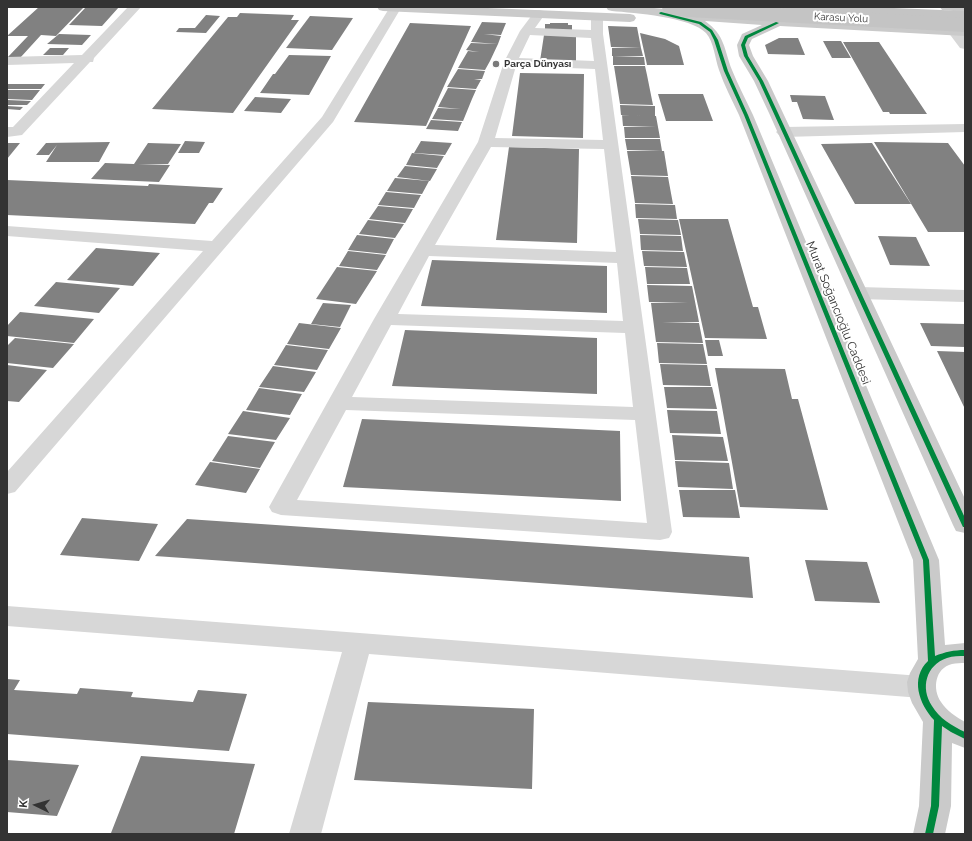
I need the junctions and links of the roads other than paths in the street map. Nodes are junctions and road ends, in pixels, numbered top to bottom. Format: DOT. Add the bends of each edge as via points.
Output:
graph roads {
  1 [pos="135,7"];
  2 [pos="383,7"];
  3 [pos="786,7"];
  4 [pos="791,7"];
  5 [pos="946,7"];
  6 [pos="395,8"];
  7 [pos="965,8"];
  8 [pos="665,10"];
  9 [pos="540,14"];
  10 [pos="601,14"];
  11 [pos="965,15"];
  12 [pos="777,23"];
  13 [pos="961,30"];
  14 [pos="526,32"];
  15 [pos="716,40"];
  16 [pos="965,45"];
  17 [pos="88,59"];
  18 [pos="7,61"];
  19 [pos="511,62"];
  20 [pos="601,65"];
  21 [pos="965,128"];
  22 [pos="7,132"];
  23 [pos="784,132"];
  24 [pos="486,142"];
  25 [pos="611,145"];
  26 [pos="7,231"];
  27 [pos="215,247"];
  28 [pos="423,250"];
  29 [pos="625,258"];
  30 [pos="859,293"];
  31 [pos="965,296"];
  32 [pos="384,318"];
  33 [pos="634,327"];
  34 [pos="339,403"];
  35 [pos="645,414"];
  36 [pos="7,487"];
  37 [pos="965,525"];
  38 [pos="7,616"];
  39 [pos="358,644"];
  40 [pos="965,653"];
  41 [pos="932,661"];
  42 [pos="921,687"];
  43 [pos="938,718"];
  44 [pos="965,736"];
  45 [pos="305,834"];
  46 [pos="928,834"];
  1 -- 17 [label="street"];
  2 -- 6 [label="main road"];
  3 -- 12 [label="main road" via="792,12"];
  4 -- 11 [label="highway, Karasu Yolu"];
  5 -- 7 [label="main road"];
  6 -- 9 [label="main road"];
  6 -- 27 [label="street" via="328,119"];
  8 -- 10 [label="main road"];
  8 -- 12 [label="main road"];
  8 -- 13 [label="highway, Karasu Yolu, bridge" via="696,10"];
  8 -- 15 [label="main road, Murat Soğancıoğlu Caddesi" via="700,23"];
  9 -- 10 [label="main road" via="566,16 588,11"];
  9 -- 14 [label="street"];
  10 -- 14 [label="street"];
  10 -- 15 [label="main road" via="681,24"];
  10 -- 20 [label="street"];
  12 -- 13 [label="main road"];
  12 -- 23 [label="main road, Murat Soğancıoğlu Caddesi" via="746,37 743,45"];
  13 -- 16 [label="street"];
  14 -- 19 [label="street"];
  15 -- 41 [label="main road, Murat Soğancıoğlu Caddesi" via="726,71 746,114 926,560"];
  17 -- 18 [label="street"];
  17 -- 22 [label="street" via="18,132"];
  19 -- 20 [label="street"];
  19 -- 24 [label="street"];
  20 -- 25 [label="street"];
  21 -- 23 [label="street"];
  23 -- 30 [label="main road, Murat Soğancıoğlu Caddesi"];
  24 -- 25 [label="street"];
  24 -- 28 [label="street"];
  25 -- 29 [label="street"];
  26 -- 27 [label="street"];
  27 -- 36 [label="street"];
  28 -- 29 [label="street"];
  28 -- 32 [label="street"];
  29 -- 33 [label="street"];
  30 -- 31 [label="street"];
  30 -- 37 [label="main road, Murat Soğancıoğlu Caddesi"];
  32 -- 33 [label="street"];
  32 -- 34 [label="street"];
  33 -- 35 [label="street"];
  34 -- 35 [label="street"];
  34 -- 35 [label="street" via="281,507 660,532"];
  38 -- 39 [label="street"];
  39 -- 42 [label="street"];
  39 -- 45 [label="street"];
  40 -- 41 [label="main road" via="946,655"];
  41 -- 42 [label="main road" via="925,669"];
  42 -- 43 [label="main road" via="926,703"];
  43 -- 44 [label="main road" via="952,730"];
  43 -- 46 [label="main road" via="935,806"];
}
